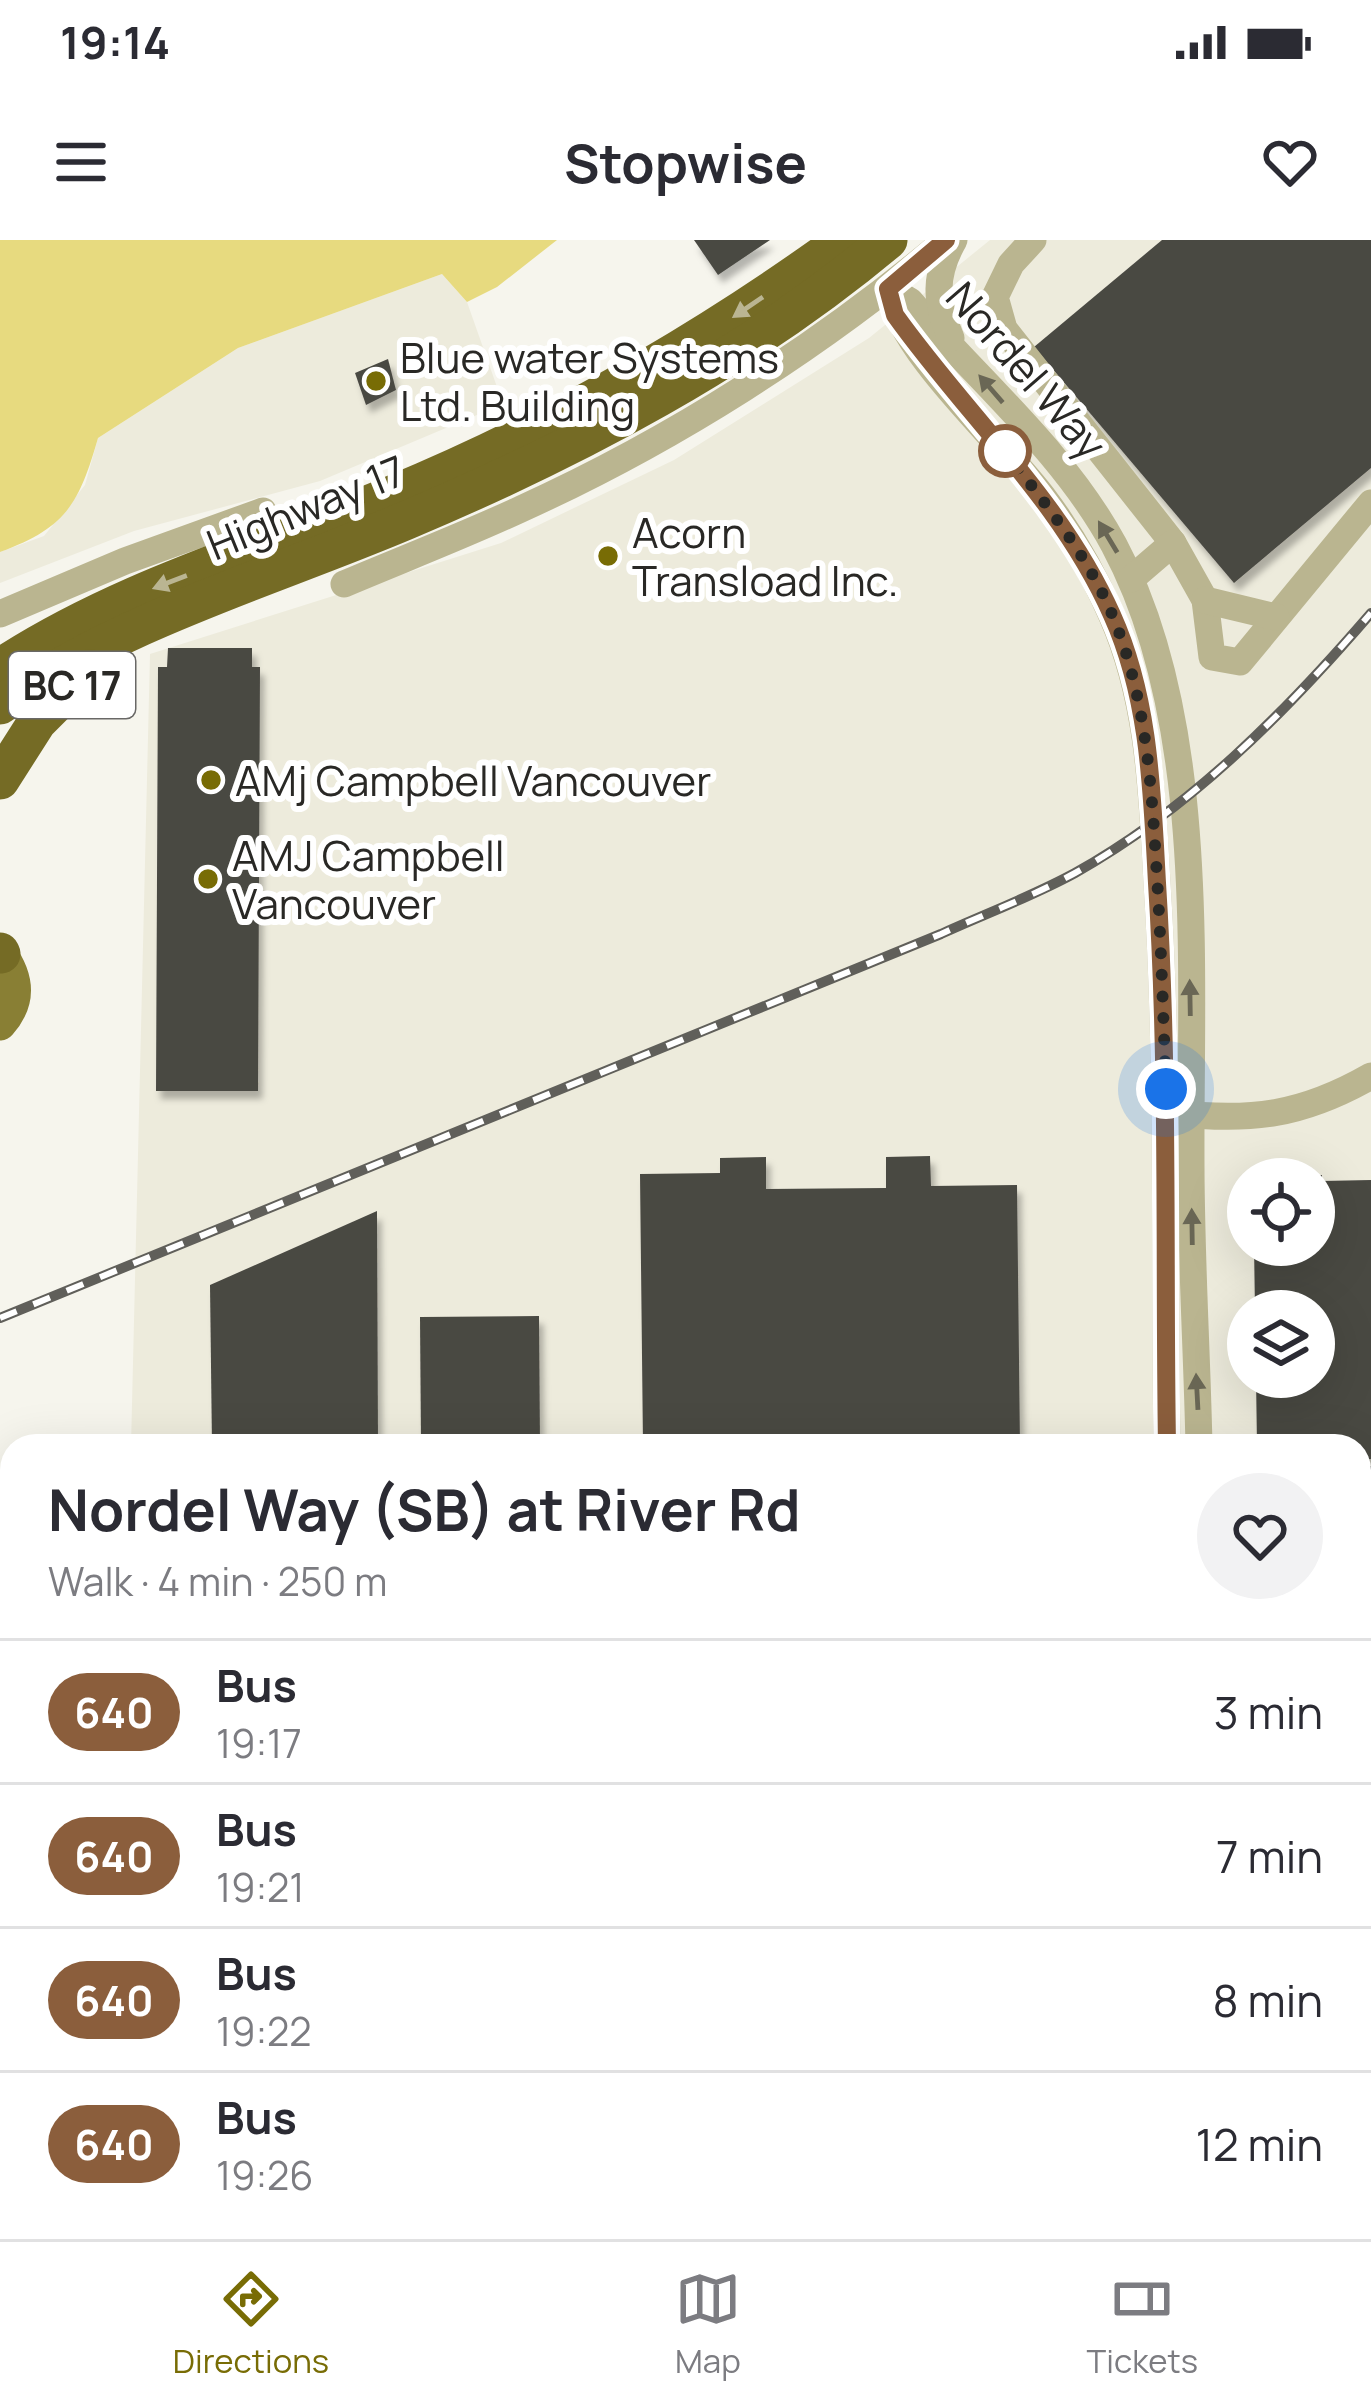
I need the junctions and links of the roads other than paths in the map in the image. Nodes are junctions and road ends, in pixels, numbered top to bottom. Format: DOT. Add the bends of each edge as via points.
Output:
graph roads {
  1 [pos="844,240"];
  2 [pos="889,240"];
  3 [pos="950,240"];
  4 [pos="1033,240"];
  5 [pos="888,289"];
  6 [pos="957,351"];
  7 [pos="1371,503"];
  8 [pos="262,511"];
  9 [pos="1174,543"];
  10 [pos="1089,570"];
  11 [pos="1131,580"];
  12 [pos="344,584"];
  13 [pos="1204,600"];
  14 [pos="0,614"];
  15 [pos="169,614"];
  16 [pos="1276,616"];
  17 [pos="10,660"];
  18 [pos="0,705"];
  19 [pos="1170,711"];
  20 [pos="0,780"];
  21 [pos="0,953"];
  22 [pos="0,1024"];
  23 [pos="1371,1076"];
  24 [pos="1179,1114"];
  25 [pos="1167,1434"];
  26 [pos="1198,1434"];
  1 -- 17 [label="highway, Highway 17 / BC 17, one-way" via="675,355 548,425 144,592"];
  2 -- 15 [label="highway, Highway 17 / BC 17" via="745,346 584,437 404,521"];
  3 -- 5 [label="street"];
  3 -- 6 [label="street" via="938,298"];
  4 -- 9 [label="street" via="995,297 1004,329"];
  5 -- 6 [label="street, Nordel Way"];
  5 -- 10 [label="street, Nordel Way" via="895,315 927,360 1044,498"];
  5 -- 12 [label="street" via="722,401 573,484"];
  11 -- 6 [label="street, Nordel Way, one-way" via="1070,479"];
  7 -- 16 [label="street"];
  8 -- 14 [label="street"];
  9 -- 11 [label="street"];
  9 -- 13 [label="street"];
  10 -- 19 [label="street" via="1112,582 1155,699"];
  10 -- 24 [label="street, Nordel Way" via="1114,618 1144,725"];
  11 -- 19 [label="street, Nordel Way"];
  13 -- 16 [label="street"];
  13 -- 16 [label="street" via="1213,658 1240,662"];
  15 -- 18 [label="highway, Highway 17 / BC 17"];
  15 -- 20 [label="highway, BC 17" via="59,697"];
  24 -- 19 [label="street, Nordel Way, one-way" via="1184,826"];
  21 -- 22 [label="main road" via="16,991"];
  23 -- 24 [label="street" via="1324,1102 1266,1117"];
  24 -- 25 [label="street, Nordel Way" via="1163,1159"];
  26 -- 24 [label="street, Nordel Way, one-way"];
}
